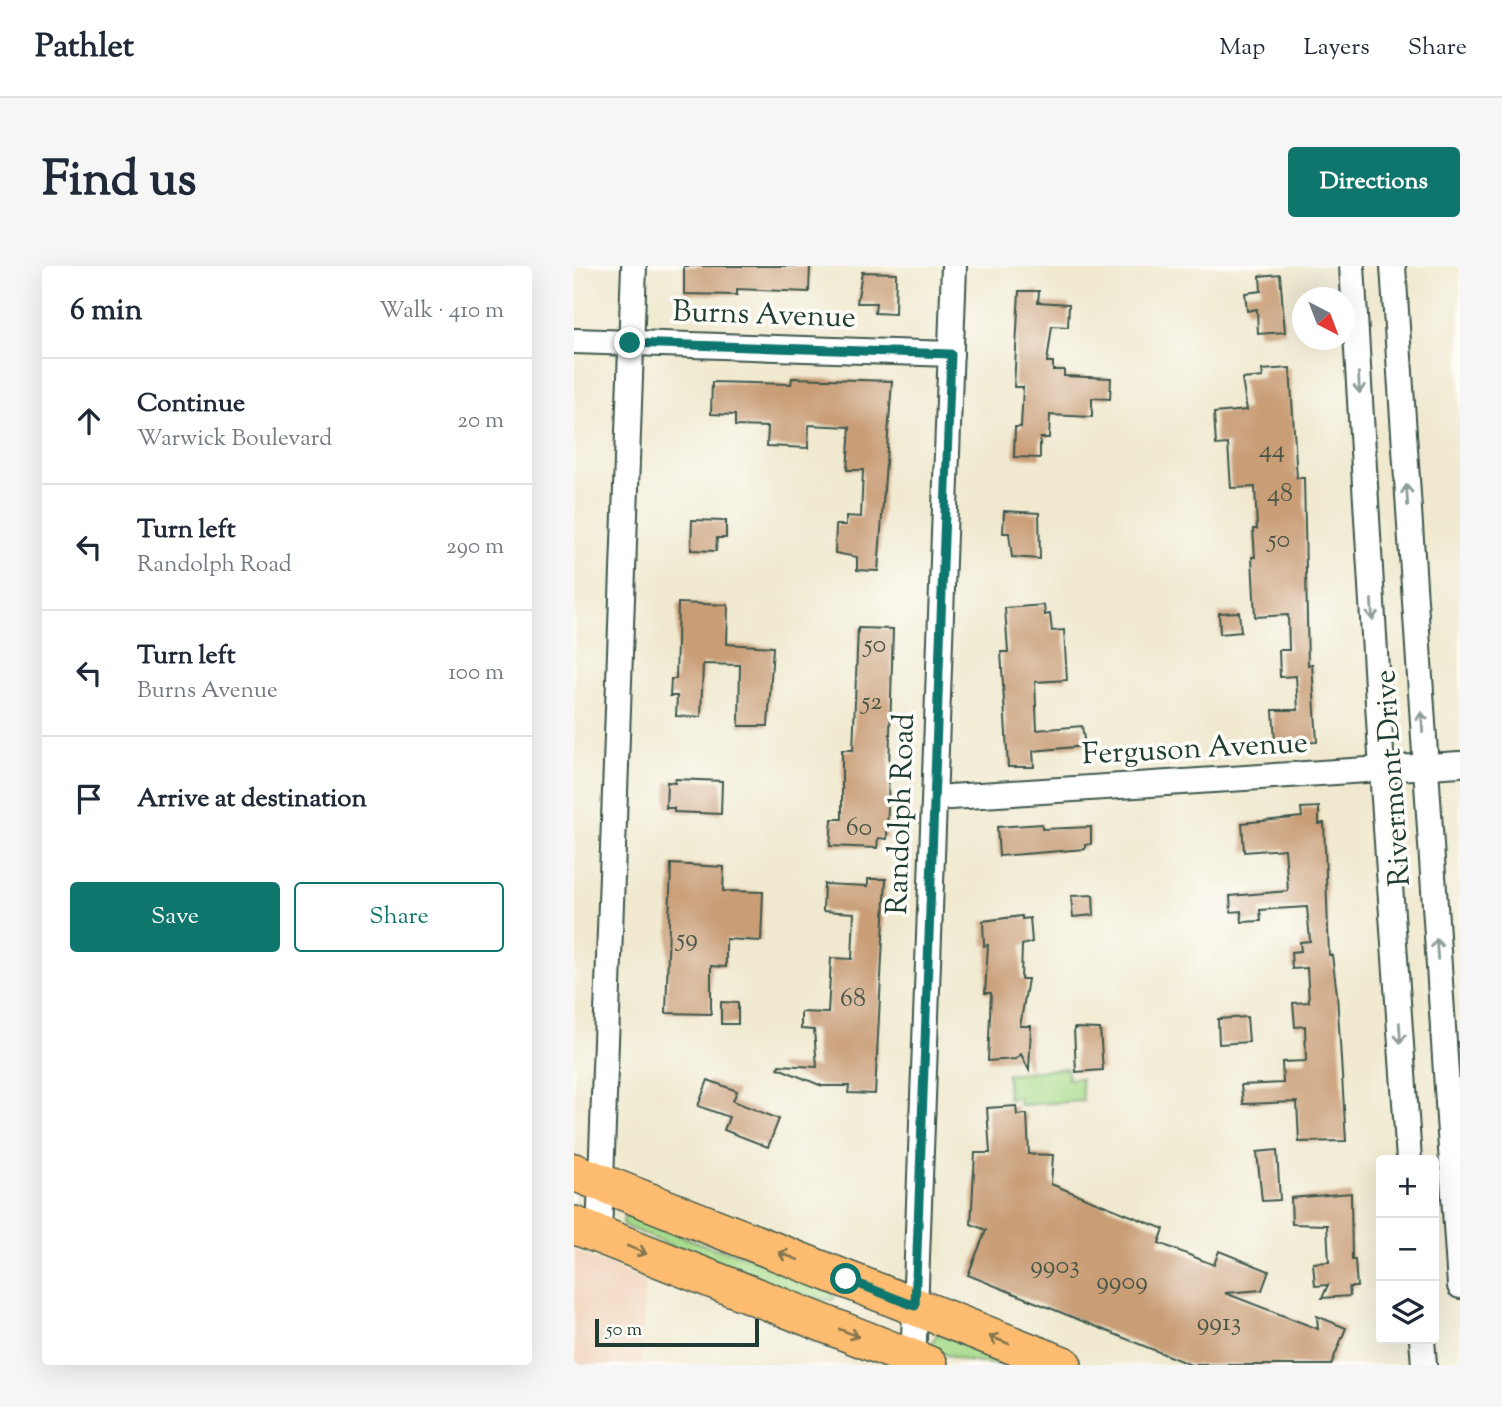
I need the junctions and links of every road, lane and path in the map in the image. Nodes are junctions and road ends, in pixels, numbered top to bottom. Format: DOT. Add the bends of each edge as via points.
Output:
graph roads {
  1 [pos="634,266"];
  2 [pos="954,266"];
  3 [pos="1352,266"];
  4 [pos="1393,266"];
  5 [pos="574,341"];
  6 [pos="630,343"];
  7 [pos="951,354"];
  8 [pos="1460,764"];
  9 [pos="1424,767"];
  10 [pos="1382,770"];
  11 [pos="935,798"];
  12 [pos="1409,1155"];
  13 [pos="588,1177"];
  14 [pos="587,1230"];
  15 [pos="1460,1286"];
  16 [pos="915,1306"];
  17 [pos="1422,1344"];
  18 [pos="918,1363"];
  19 [pos="1063,1365"];
  20 [pos="1424,1365"];
  1 -- 6 [label="street"];
  2 -- 7 [label="street, Randolph Road"];
  3 -- 10 [label="street, Rivermont Drive, one-way"];
  9 -- 4 [label="street, Rivermont Drive, one-way"];
  5 -- 6 [label="street, Burns Avenue"];
  6 -- 7 [label="street, Burns Avenue"];
  6 -- 13 [label="street"];
  7 -- 11 [label="street, Randolph Road"];
  8 -- 9 [label="street, Ferguson Avenue"];
  9 -- 10 [label="street, Ferguson Avenue"];
  15 -- 9 [label="street, Rivermont Drive, one-way"];
  10 -- 11 [label="street, Ferguson Avenue"];
  10 -- 12 [label="street, Rivermont Drive, one-way"];
  11 -- 16 [label="street, Randolph Road"];
  13 -- 14 [label="street"];
  16 -- 13 [label="main road, one-way"];
  14 -- 18 [label="main road, one-way"];
  16 -- 18 [label="street, Randolph Road"];
  19 -- 16 [label="main road, one-way"];
  17 -- 20 [label="street"];
}
